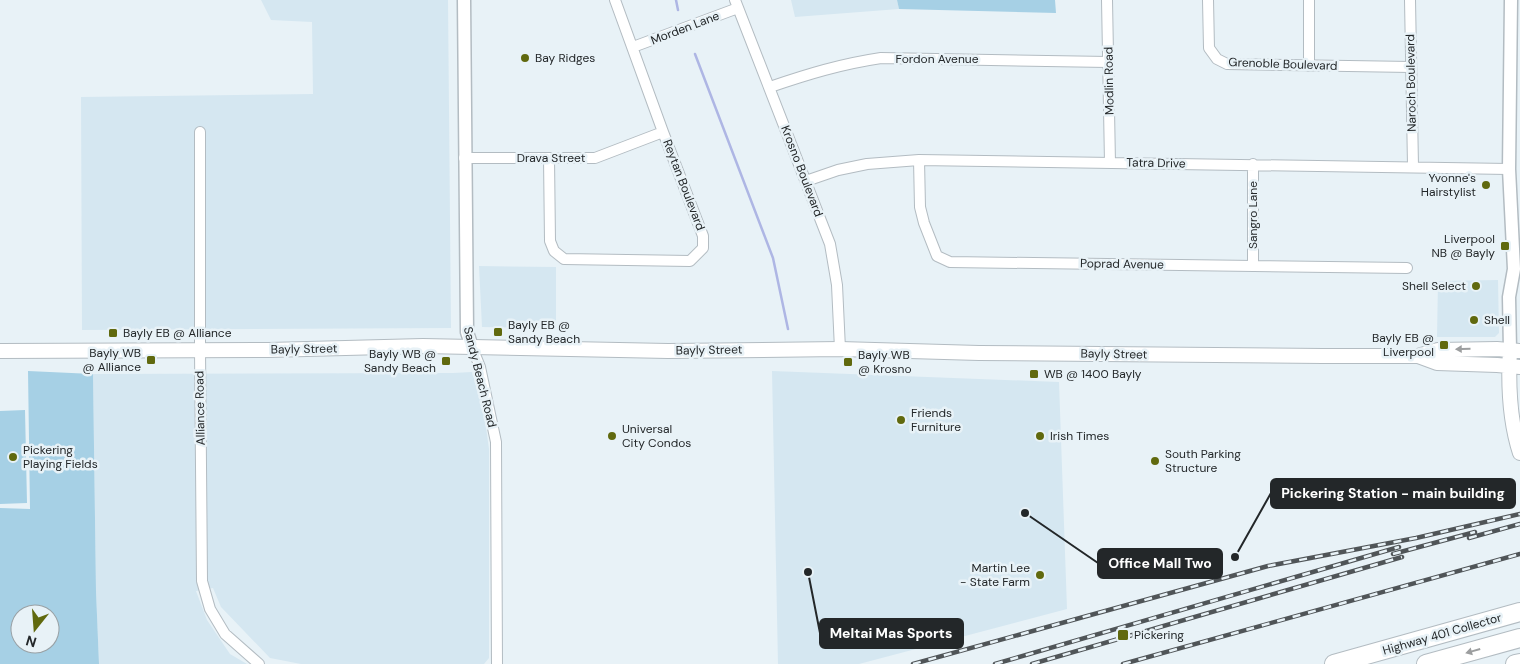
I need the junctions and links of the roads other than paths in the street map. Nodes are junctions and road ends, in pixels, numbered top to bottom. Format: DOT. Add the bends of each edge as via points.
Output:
graph roads {
  1 [pos="464,0"];
  2 [pos="615,0"];
  3 [pos="1107,0"];
  4 [pos="1208,0"];
  5 [pos="1308,0"];
  6 [pos="1410,0"];
  7 [pos="1510,0"];
  8 [pos="737,4"];
  9 [pos="633,47"];
  10 [pos="1108,62"];
  11 [pos="1309,66"];
  12 [pos="1411,67"];
  13 [pos="770,87"];
  14 [pos="200,132"];
  15 [pos="663,132"];
  16 [pos="464,158"];
  17 [pos="549,158"];
  18 [pos="919,160"];
  19 [pos="1110,162"];
  20 [pos="1253,164"];
  21 [pos="1413,166"];
  22 [pos="1509,169"];
  23 [pos="806,182"];
  24 [pos="1253,266"];
  25 [pos="1407,268"];
  26 [pos="1514,270"];
  27 [pos="1520,284"];
  28 [pos="472,347"];
  29 [pos="840,349"];
  30 [pos="200,350"];
  31 [pos="1515,350"];
  32 [pos="0,351"];
  33 [pos="1418,356"];
  34 [pos="1515,366"];
  35 [pos="1520,453"];
  36 [pos="1520,612"];
  37 [pos="1520,638"];
  38 [pos="1520,663"];
  39 [pos="258,664"];
  40 [pos="497,664"];
  41 [pos="1334,664"];
  42 [pos="1426,664"];
  43 [pos="1515,664"];
  1 -- 16 [label="street, Sandy Beach Road"];
  2 -- 9 [label="street, Reytan Boulevard"];
  3 -- 10 [label="street, Modlin Road"];
  4 -- 11 [label="street, Grenoble Boulevard" via="1209,48 1217,59 1227,64"];
  5 -- 11 [label="street"];
  6 -- 12 [label="street, Naroch Boulevard"];
  7 -- 22 [label="street"];
  8 -- 9 [label="street, Morden Lane"];
  8 -- 13 [label="street, Krosno Boulevard"];
  9 -- 15 [label="street, Reytan Boulevard"];
  10 -- 13 [label="street, Fordon Avenue" via="881,58 812,72"];
  10 -- 19 [label="street, Modlin Road"];
  11 -- 12 [label="street, Grenoble Boulevard"];
  12 -- 21 [label="street, Naroch Boulevard"];
  13 -- 23 [label="street, Krosno Boulevard"];
  14 -- 30 [label="street, Alliance Road"];
  15 -- 17 [label="street, Drava Street" via="595,158"];
  15 -- 17 [label="street, Reytan Boulevard" via="703,236 703,248 690,261 564,259 554,251 550,241"];
  16 -- 17 [label="street, Drava Street"];
  16 -- 28 [label="street, Sandy Beach Road" via="467,332"];
  18 -- 19 [label="street, Tatra Drive"];
  18 -- 23 [label="street, Tatra Drive" via="867,164"];
  18 -- 24 [label="street, Poprad Avenue" via="920,207 924,223 937,256 950,262"];
  19 -- 20 [label="street, Tatra Drive"];
  20 -- 21 [label="street, Tatra Drive"];
  20 -- 24 [label="street, Sangro Lane"];
  21 -- 22 [label="street, Tatra Drive"];
  22 -- 26 [label="street"];
  23 -- 29 [label="street, Krosno Boulevard" via="830,244 837,285"];
  24 -- 25 [label="street, Poprad Avenue"];
  26 -- 27 [label="street"];
  26 -- 31 [label="street" via="1509,297"];
  28 -- 29 [label="main road, Bayly Street"];
  28 -- 30 [label="main road, Bayly Street"];
  28 -- 40 [label="street, Sandy Beach Road" via="480,367 496,442"];
  29 -- 33 [label="main road, Bayly Street"];
  30 -- 32 [label="main road, Bayly Street"];
  30 -- 39 [label="street, Alliance Road" via="202,581 210,609 225,634"];
  31 -- 33 [label="main road, Bayly Street, one-way" via="1438,350"];
  31 -- 34 [label="main road"];
  33 -- 34 [label="main road, Bayly Street" via="1438,363"];
  34 -- 35 [label="main road" via="1510,409"];
  36 -- 41 [label="highway, Highway 401 Collector"];
  37 -- 42 [label="highway, one-way"];
  38 -- 43 [label="highway"];
}
